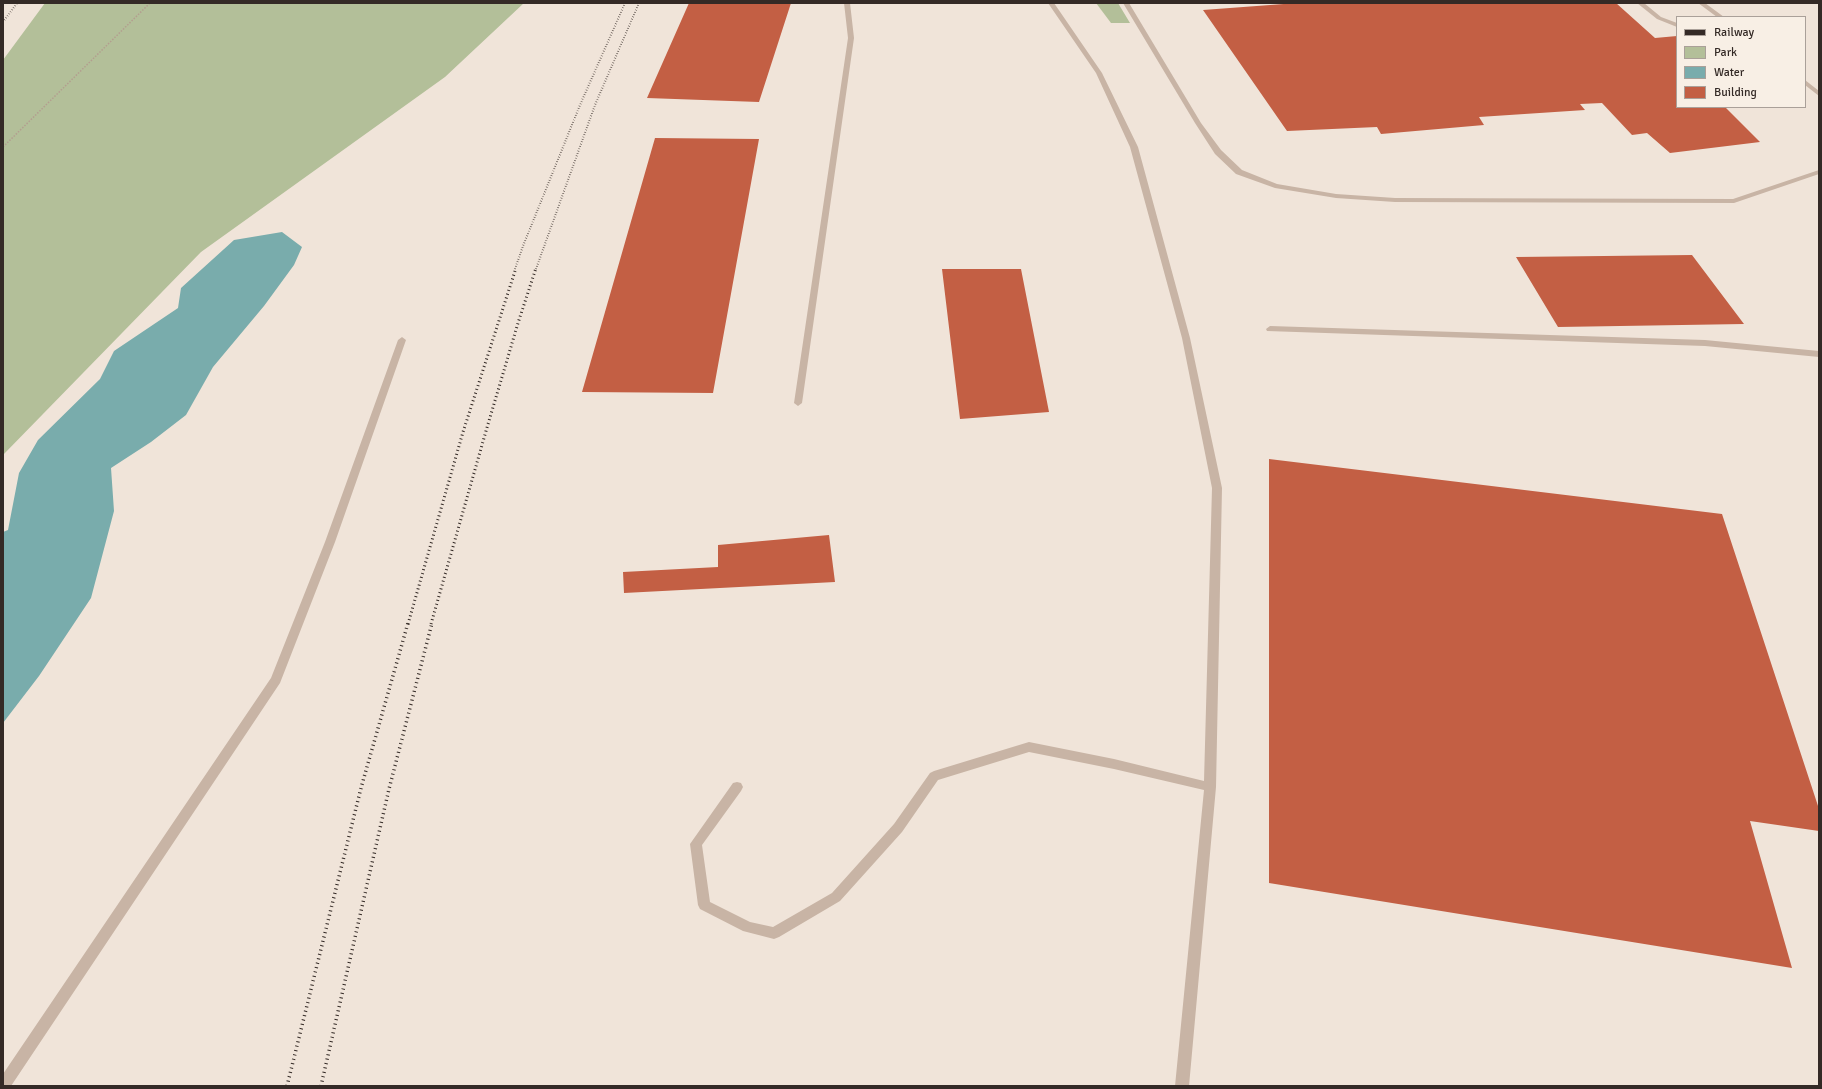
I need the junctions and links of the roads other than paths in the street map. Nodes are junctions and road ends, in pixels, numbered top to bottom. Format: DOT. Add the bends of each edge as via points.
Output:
graph roads {
  1 [pos="846,3"];
  2 [pos="1052,3"];
  3 [pos="1126,3"];
  4 [pos="1640,3"];
  5 [pos="1701,3"];
  6 [pos="1720,16"];
  7 [pos="1676,25"];
  8 [pos="1806,83"];
  9 [pos="1819,94"];
  10 [pos="1819,172"];
  11 [pos="1270,329"];
  12 [pos="402,340"];
  13 [pos="1819,354"];
  14 [pos="798,403"];
  15 [pos="737,787"];
  16 [pos="1210,787"];
  17 [pos="3,1086"];
  18 [pos="1182,1086"];
  1 -- 14 [label="lane" via="851,38"];
  2 -- 16 [label="lane" via="1099,73 1134,147 1186,338 1217,488"];
  3 -- 10 [label="lane" via="1218,152 1239,172 1275,186 1336,196 1395,200 1734,201"];
  4 -- 7 [label="lane" via="1659,18"];
  5 -- 6 [label="lane"];
  8 -- 9 [label="lane"];
  11 -- 13 [label="lane" via="1705,343"];
  12 -- 17 [label="lane" via="330,542 276,680"];
  15 -- 16 [label="lane" via="696,844 704,905 748,927 774,932 836,897 898,828 934,776 1030,747"];
  16 -- 18 [label="lane"];
}
